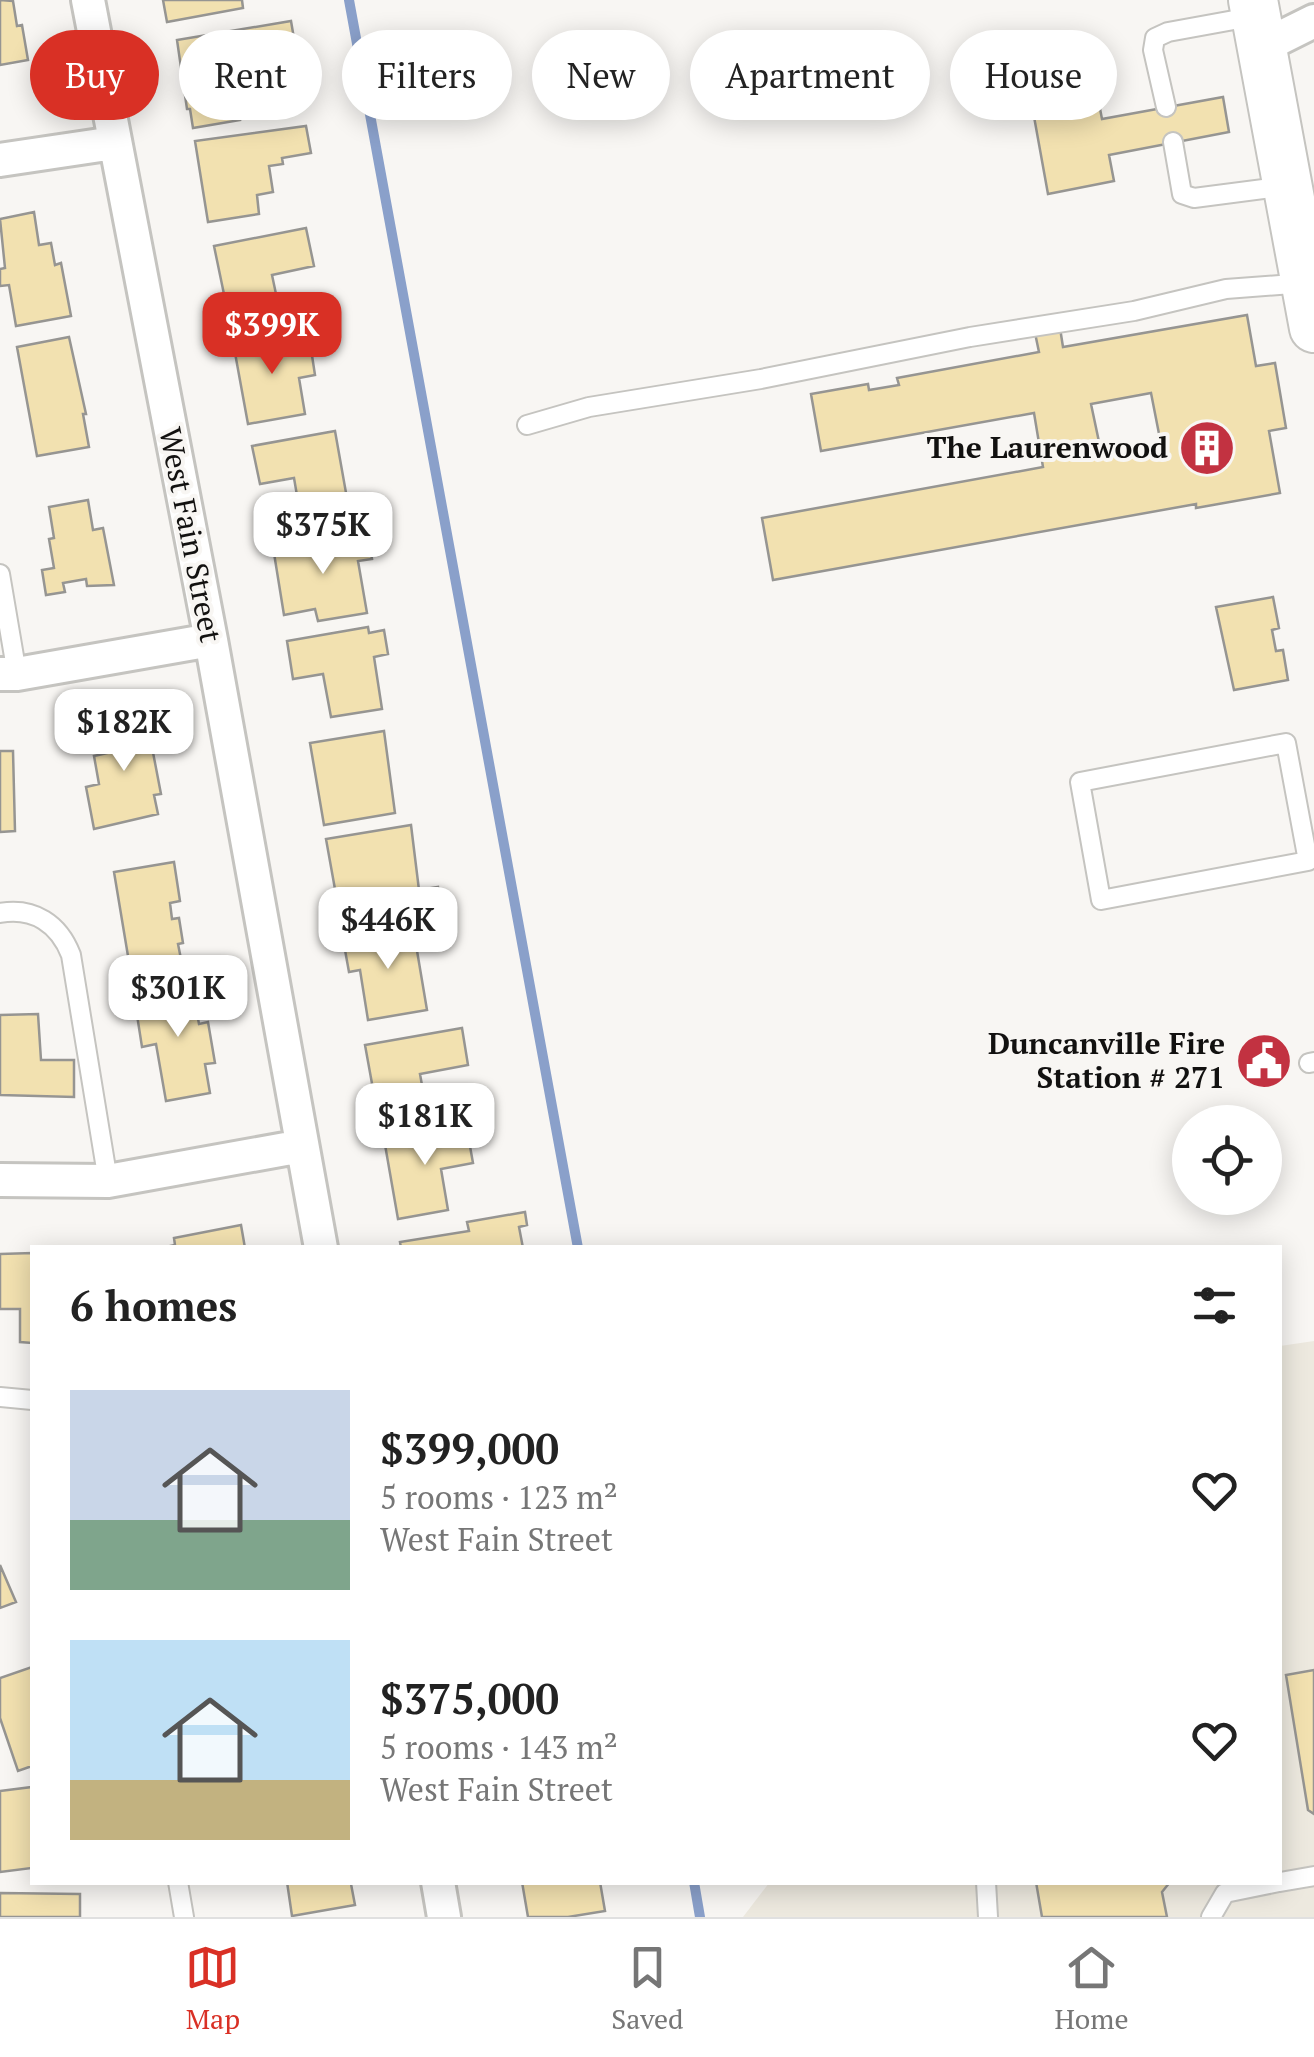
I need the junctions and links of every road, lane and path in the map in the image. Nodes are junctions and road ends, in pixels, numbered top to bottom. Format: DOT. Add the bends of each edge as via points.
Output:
graph roads {
  1 [pos="88,0"];
  2 [pos="1257,21"];
  3 [pos="1314,21"];
  4 [pos="1166,107"];
  5 [pos="1173,142"];
  6 [pos="114,144"];
  7 [pos="0,160"];
  8 [pos="1288,186"];
  9 [pos="1310,306"];
  10 [pos="527,425"];
  11 [pos="0,574"];
  12 [pos="211,640"];
  13 [pos="9,674"];
  14 [pos="1308,829"];
  15 [pos="0,913"];
  16 [pos="302,1146"];
  17 [pos="0,1180"];
  18 [pos="108,1181"];
  19 [pos="320,1245"];
  20 [pos="0,1397"];
  21 [pos="30,1400"];
  22 [pos="1314,1876"];
  23 [pos="1282,1882"];
  24 [pos="179,1885"];
  25 [pos="439,1885"];
  26 [pos="986,1885"];
  27 [pos="1267,1885"];
  28 [pos="184,1917"];
  29 [pos="444,1917"];
  30 [pos="988,1917"];
  31 [pos="1210,1917"];
  1 -- 6 [label="street, West Fain Street"];
  2 -- 3 [label="street"];
  2 -- 4 [label="lane" via="1155,38"];
  2 -- 8 [label="main road"];
  5 -- 8 [label="lane" via="1182,194"];
  6 -- 7 [label="street"];
  6 -- 12 [label="street, West Fain Street"];
  8 -- 9 [label="main road"];
  9 -- 10 [label="lane" via="1226,290 589,407"];
  11 -- 13 [label="lane"];
  12 -- 13 [label="street"];
  12 -- 16 [label="street, West Fain Street"];
  14 -- 14 [label="lane" via="1308,861 1101,900 1080,782 1286,743"];
  15 -- 18 [label="lane" via="39,915 64,936"];
  16 -- 18 [label="street"];
  16 -- 19 [label="street, West Fain Street"];
  17 -- 18 [label="street"];
  20 -- 21 [label="lane"];
  22 -- 23 [label="lane"];
  24 -- 28 [label="lane"];
  25 -- 29 [label="street"];
  26 -- 30 [label="lane"];
  27 -- 31 [label="lane" via="1225,1893"];
}
